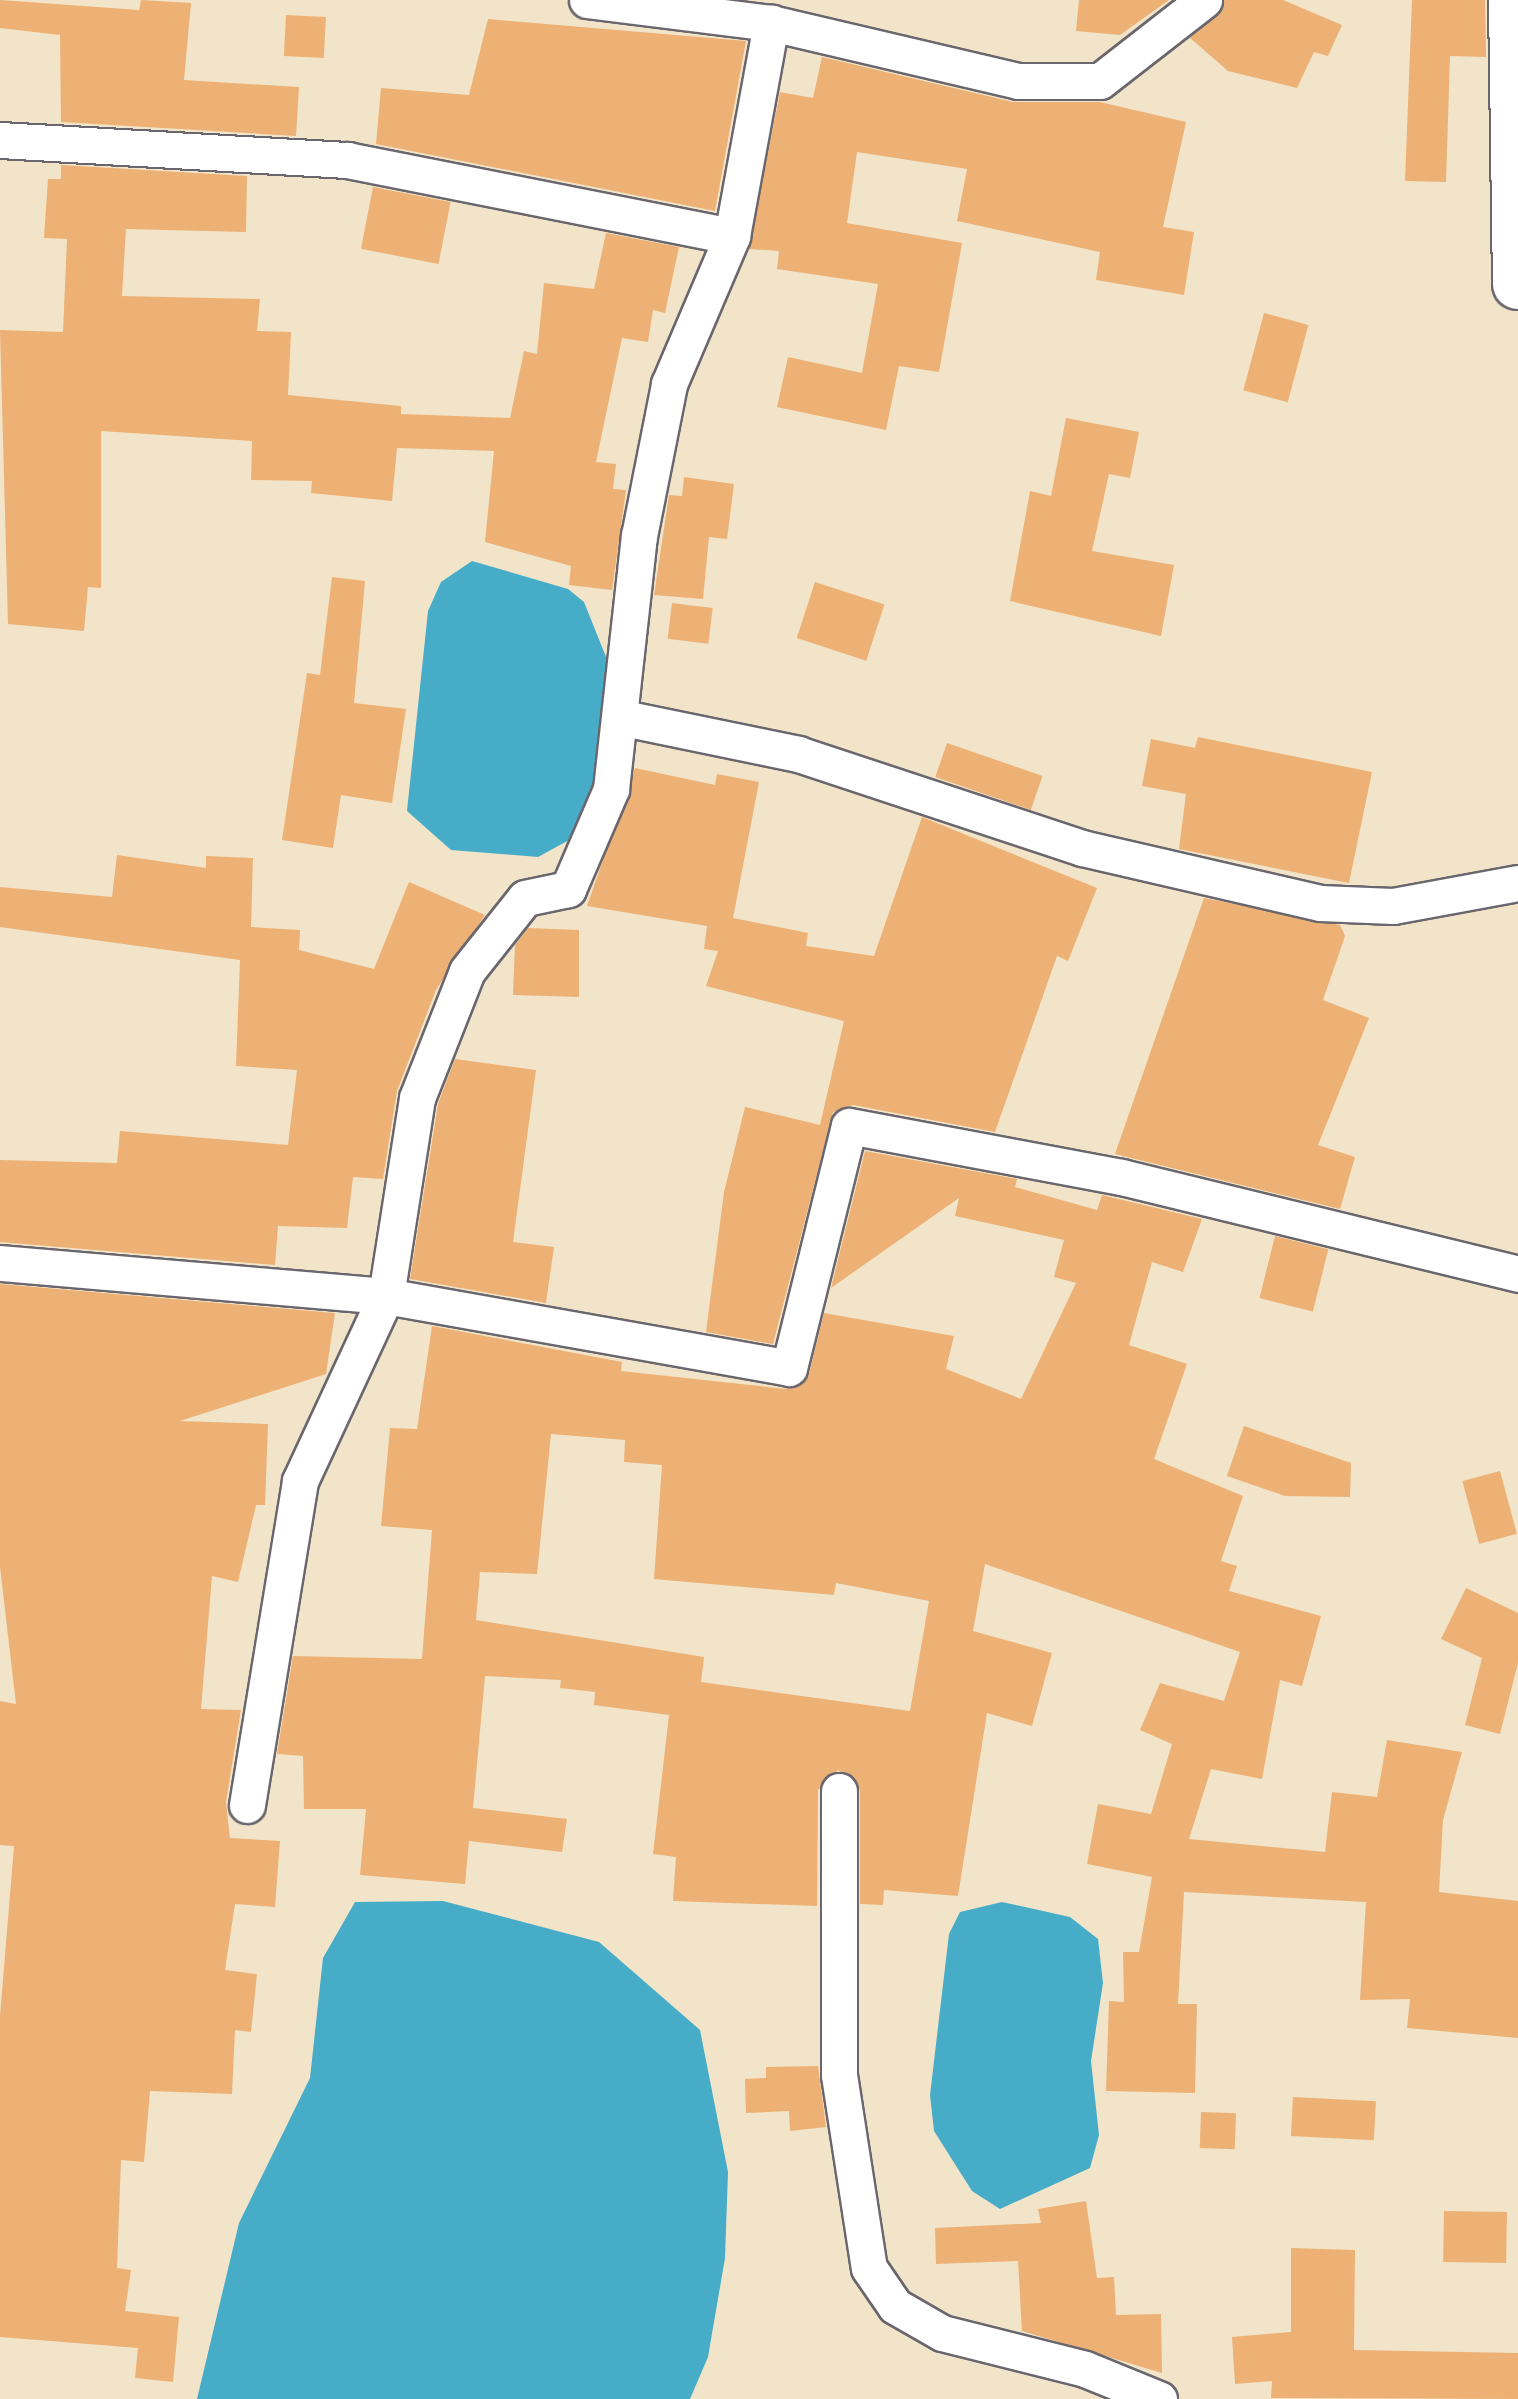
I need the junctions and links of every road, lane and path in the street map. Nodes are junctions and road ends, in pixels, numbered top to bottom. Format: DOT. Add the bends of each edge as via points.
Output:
graph roads {
  1 [pos="587,0"];
  2 [pos="1204,0"];
  3 [pos="1514,0"];
  4 [pos="771,23"];
  5 [pos="0,140"];
  6 [pos="732,236"];
  7 [pos="1518,284"];
  8 [pos="623,718"];
  9 [pos="1518,883"];
  10 [pos="0,1263"];
  11 [pos="1518,1274"];
  12 [pos="386,1296"];
  13 [pos="840,1792"];
  14 [pos="247,1806"];
  15 [pos="1159,2399"];
  1 -- 4 [label="street"];
  2 -- 4 [label="street" via="1100,82 1018,82"];
  3 -- 7 [label="street"];
  4 -- 6 [label="street"];
  5 -- 6 [label="street" via="347,160"];
  6 -- 8 [label="street" via="669,384 639,536"];
  8 -- 9 [label="street" via="798,754 1082,848 1320,903 1408,905"];
  8 -- 12 [label="street" via="610,788 568,889 525,898 467,971 416,1098"];
  10 -- 12 [label="street"];
  11 -- 12 [label="street" via="1121,1177 849,1126 789,1368"];
  12 -- 14 [label="street" via="300,1481"];
  13 -- 15 [label="street" via="839,2075 869,2268 896,2306 942,2332 1085,2369"];
}
